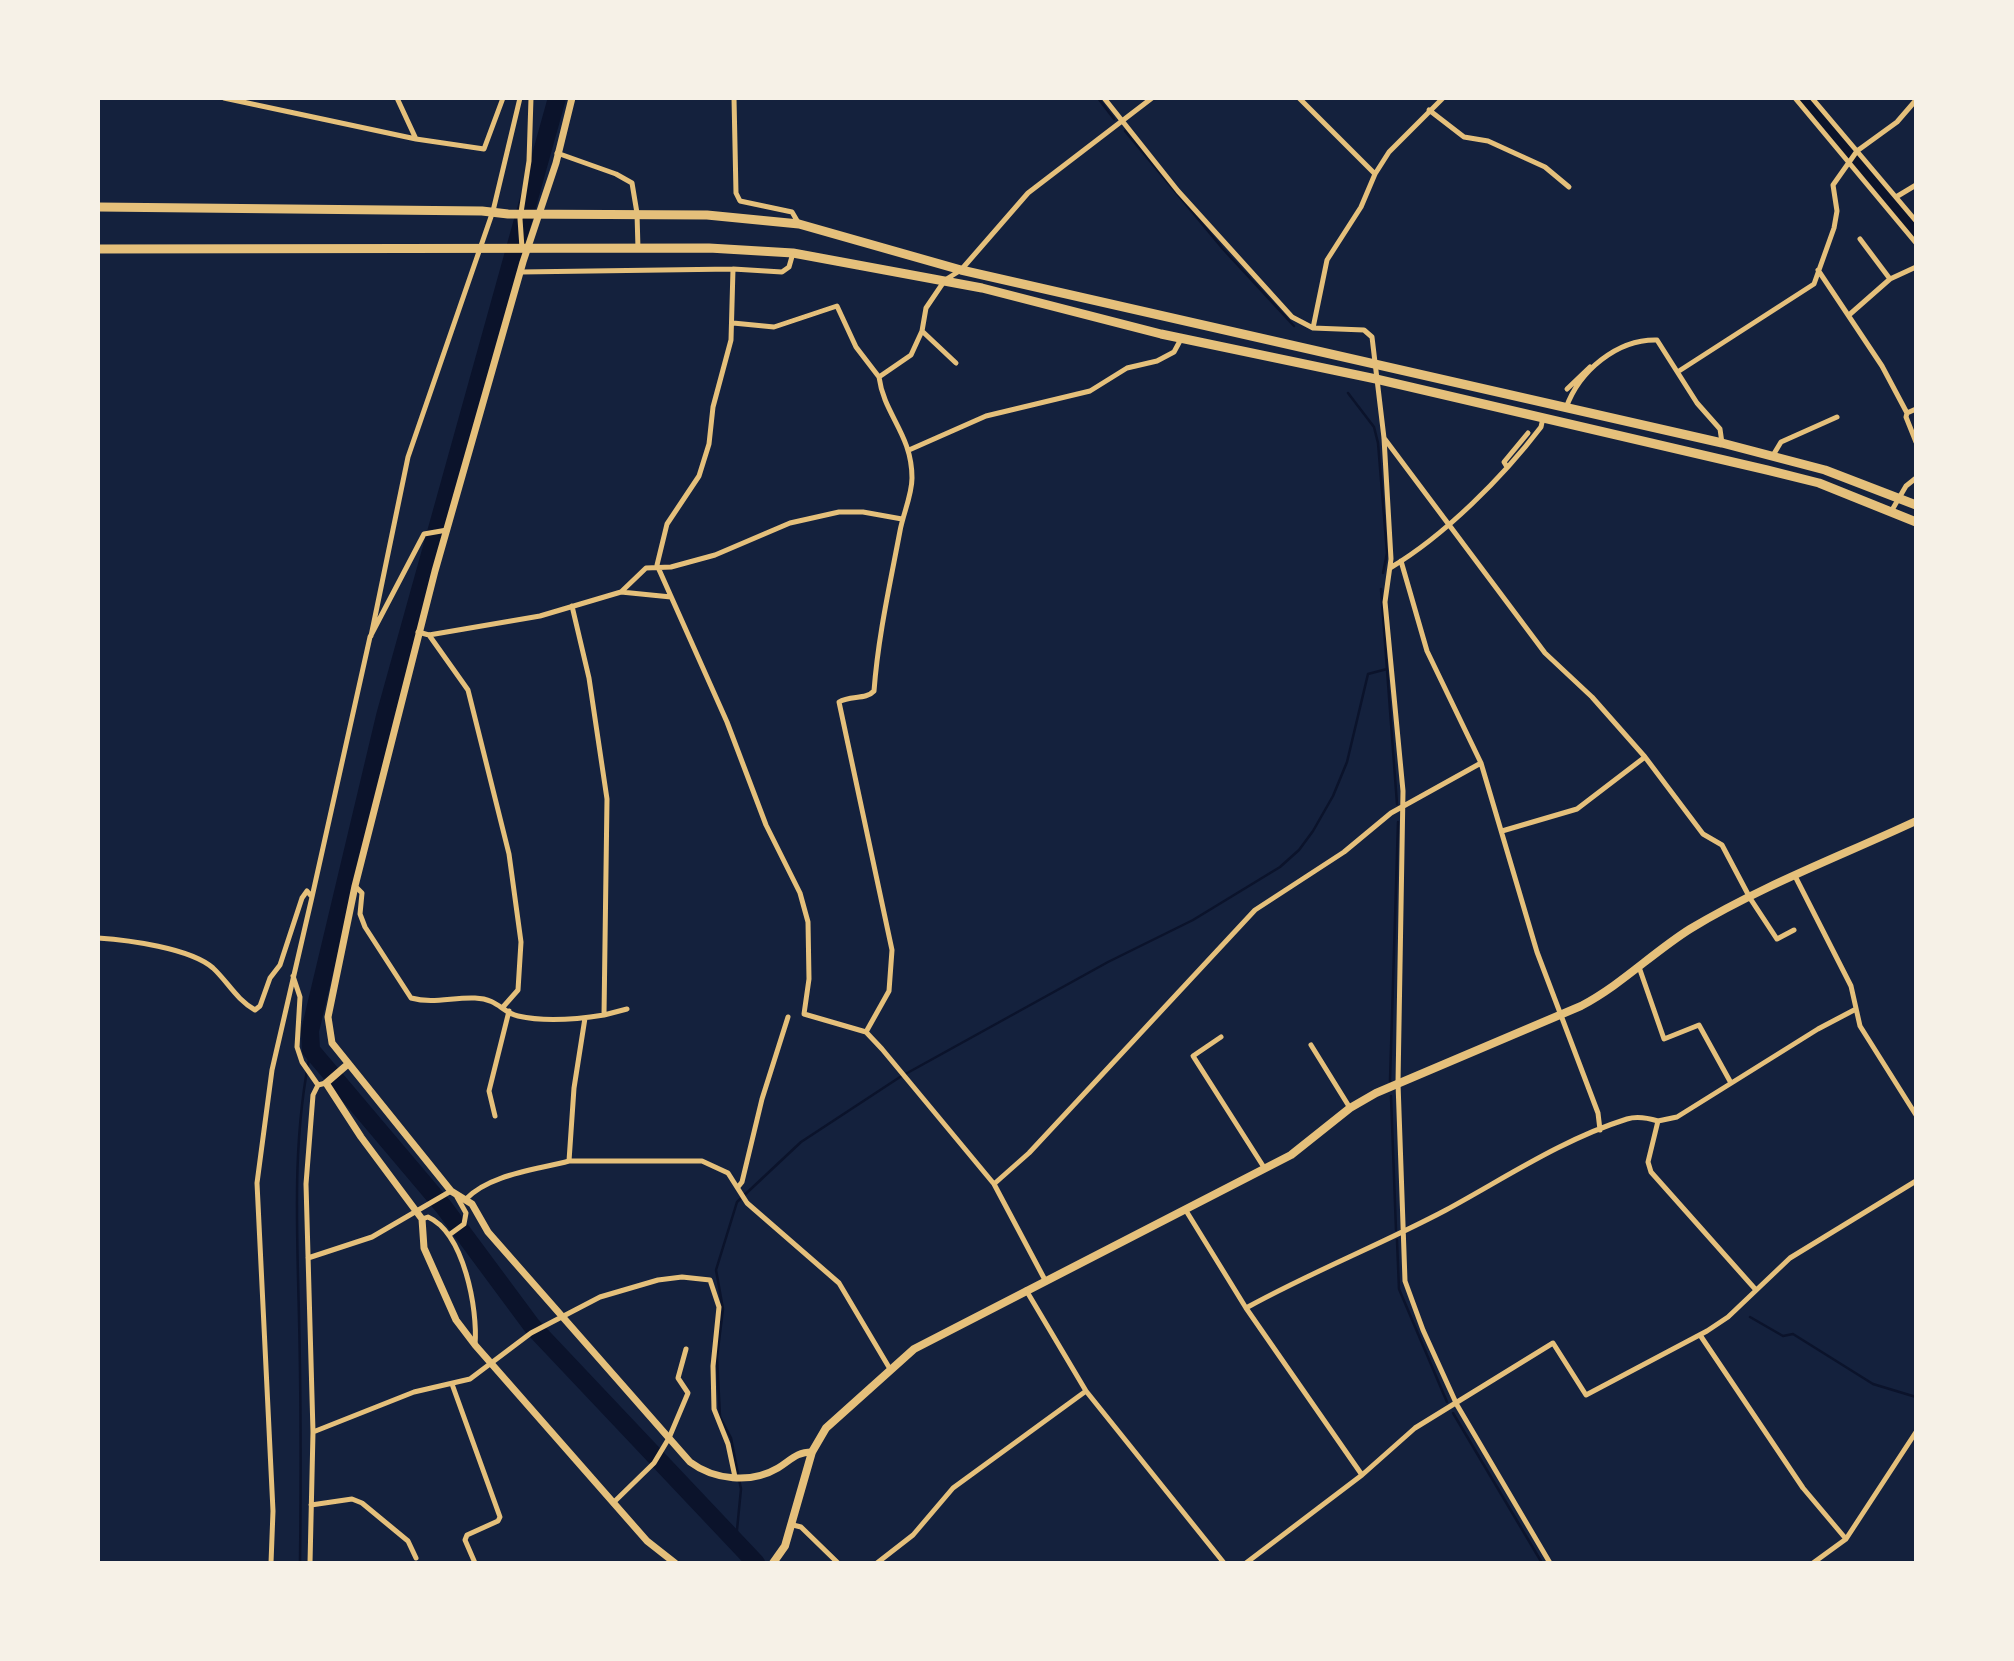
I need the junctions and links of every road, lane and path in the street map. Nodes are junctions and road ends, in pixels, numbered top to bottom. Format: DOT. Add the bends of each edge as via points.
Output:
graph roads {
  1 [pos="224,98"];
  2 [pos="397,98"];
  3 [pos="503,98"];
  4 [pos="520,98"];
  5 [pos="531,98"];
  6 [pos="572,98"];
  7 [pos="734,98"];
  8 [pos="1104,98"];
  9 [pos="1152,98"];
  10 [pos="1299,98"];
  11 [pos="1443,98"];
  12 [pos="1795,98"];
  13 [pos="1821,98"];
  14 [pos="1814,100"];
  15 [pos="1916,100"];
  16 [pos="1429,110"];
  17 [pos="1123,122"];
  18 [pos="416,139"];
  19 [pos="557,153"];
  20 [pos="1856,153"];
  21 [pos="1849,162"];
  22 [pos="1375,174"];
  23 [pos="1916,185"];
  24 [pos="1569,187"];
  25 [pos="1896,197"];
  26 [pos="98,207"];
  27 [pos="493,211"];
  28 [pos="637,213"];
  29 [pos="1916,221"];
  30 [pos="799,224"];
  31 [pos="1860,239"];
  32 [pos="1916,243"];
  33 [pos="638,248"];
  34 [pos="98,249"];
  35 [pos="478,249"];
  36 [pos="793,253"];
  37 [pos="523,262"];
  38 [pos="1916,267"];
  39 [pos="733,269"];
  40 [pos="961,270"];
  41 [pos="1818,271"];
  42 [pos="521,272"];
  43 [pos="1890,279"];
  44 [pos="945,280"];
  45 [pos="1850,315"];
  46 [pos="733,323"];
  47 [pos="1313,328"];
  48 [pos="922,331"];
  49 [pos="1181,339"];
  50 [pos="956,363"];
  51 [pos="1376,364"];
  52 [pos="1593,367"];
  53 [pos="1679,371"];
  54 [pos="879,377"];
  55 [pos="1376,379"];
  56 [pos="1567,389"];
  57 [pos="1566,408"];
  58 [pos="1916,409"];
  59 [pos="1907,413"];
  60 [pos="1837,417"];
  61 [pos="1543,418"];
  62 [pos="1528,433"];
  63 [pos="1384,438"];
  64 [pos="1916,442"];
  65 [pos="1721,443"];
  66 [pos="909,450"];
  67 [pos="1772,457"];
  68 [pos="1507,467"];
  69 [pos="1916,478"];
  70 [pos="1899,497"];
  71 [pos="1916,505"];
  72 [pos="1892,510"];
  73 [pos="902,519"];
  74 [pos="1916,522"];
  75 [pos="1447,526"];
  76 [pos="447,530"];
  77 [pos="1401,561"];
  78 [pos="657,565"];
  79 [pos="1390,568"];
  80 [pos="621,592"];
  81 [pos="671,597"];
  82 [pos="572,606"];
  83 [pos="418,632"];
  84 [pos="429,635"];
  85 [pos="370,636"];
  86 [pos="1645,757"];
  87 [pos="1481,762"];
  88 [pos="1402,807"];
  89 [pos="1916,821"];
  90 [pos="1502,831"];
  91 [pos="1795,876"];
  92 [pos="355,886"];
  93 [pos="313,897"];
  94 [pos="1750,898"];
  95 [pos="1794,930"];
  96 [pos="98,938"];
  97 [pos="1639,967"];
  98 [pos="293,975"];
  99 [pos="503,1007"];
  100 [pos="627,1009"];
  101 [pos="1856,1009"];
  102 [pos="509,1011"];
  103 [pos="604,1015"];
  104 [pos="1560,1015"];
  105 [pos="788,1017"];
  106 [pos="585,1018"];
  107 [pos="866,1032"];
  108 [pos="1222,1037"];
  109 [pos="1311,1045"];
  110 [pos="348,1064"];
  111 [pos="1398,1083"];
  112 [pos="1731,1083"];
  113 [pos="322,1084"];
  114 [pos="1350,1108"];
  115 [pos="1916,1115"];
  116 [pos="495,1116"];
  117 [pos="1658,1121"];
  118 [pos="1600,1130"];
  119 [pos="569,1161"];
  120 [pos="1265,1169"];
  121 [pos="1916,1181"];
  122 [pos="994,1184"];
  123 [pos="739,1190"];
  124 [pos="454,1194"];
  125 [pos="466,1199"];
  126 [pos="1185,1209"];
  127 [pos="416,1211"];
  128 [pos="422,1219"];
  129 [pos="1402,1231"];
  130 [pos="449,1235"];
  131 [pos="308,1258"];
  132 [pos="1045,1280"];
  133 [pos="1027,1290"];
  134 [pos="1756,1290"];
  135 [pos="1246,1308"];
  136 [pos="562,1316"];
  137 [pos="1700,1335"];
  138 [pos="475,1345"];
  139 [pos="686,1349"];
  140 [pos="490,1365"];
  141 [pos="890,1369"];
  142 [pos="452,1384"];
  143 [pos="1086,1391"];
  144 [pos="1457,1405"];
  145 [pos="313,1432"];
  146 [pos="1916,1432"];
  147 [pos="669,1438"];
  148 [pos="812,1452"];
  149 [pos="1362,1475"];
  150 [pos="738,1476"];
  151 [pos="613,1503"];
  152 [pos="311,1506"];
  153 [pos="793,1525"];
  154 [pos="1846,1539"];
  155 [pos="416,1558"];
  156 [pos="271,1563"];
  157 [pos="310,1563"];
  158 [pos="475,1563"];
  159 [pos="675,1563"];
  160 [pos="773,1563"];
  161 [pos="838,1563"];
  162 [pos="877,1563"];
  163 [pos="1224,1563"];
  164 [pos="1246,1563"];
  165 [pos="1550,1563"];
  166 [pos="1813,1563"];
  1 -- 18 [label="street"];
  2 -- 18 [label="street"];
  3 -- 18 [label="street" via="484,149"];
  4 -- 27 [label="street"];
  5 -- 37 [label="street" via="520,219"];
  6 -- 19 [label="main road"];
  7 -- 30 [label="street" via="736,193 740,201 792,212"];
  8 -- 17 [label="street"];
  9 -- 17 [label="street"];
  10 -- 22 [label="street"];
  11 -- 16 [label="street"];
  12 -- 21 [label="street"];
  13 -- 14 [label="street"];
  14 -- 20 [label="street"];
  15 -- 20 [label="street" via="1897,122"];
  16 -- 22 [label="street"];
  16 -- 24 [label="street" via="1464,137 1488,142 1545,167"];
  17 -- 40 [label="street" via="1028,193"];
  17 -- 47 [label="street" via="1178,191 1292,317"];
  19 -- 28 [label="street" via="632,183"];
  19 -- 37 [label="main road"];
  20 -- 21 [label="street"];
  20 -- 25 [label="street"];
  21 -- 32 [label="street"];
  21 -- 41 [label="street" via="1833,185 1837,211"];
  22 -- 47 [label="street" via="1328,260"];
  23 -- 25 [label="street"];
  25 -- 29 [label="street"];
  26 -- 27 [label="highway"];
  27 -- 28 [label="highway" via="508,215"];
  27 -- 35 [label="street"];
  28 -- 30 [label="highway"];
  28 -- 33 [label="street"];
  30 -- 40 [label="highway"];
  31 -- 43 [label="street"];
  33 -- 35 [label="highway"];
  33 -- 36 [label="highway"];
  34 -- 35 [label="highway"];
  35 -- 85 [label="street" via="408,457"];
  36 -- 39 [label="street" via="789,267 782,272"];
  36 -- 44 [label="highway"];
  37 -- 42 [label="main road"];
  38 -- 43 [label="street"];
  39 -- 42 [label="street"];
  39 -- 46 [label="street"];
  40 -- 44 [label="street"];
  40 -- 51 [label="highway"];
  41 -- 45 [label="street"];
  41 -- 53 [label="street" via="1814,284"];
  42 -- 76 [label="main road"];
  43 -- 45 [label="street"];
  44 -- 48 [label="street" via="926,308"];
  44 -- 49 [label="highway"];
  45 -- 59 [label="street"];
  46 -- 54 [label="street" via="774,327 837,306 856,347"];
  46 -- 78 [label="street" via="699,476 667,524"];
  47 -- 51 [label="street" via="1364,330 1372,337"];
  48 -- 50 [label="street"];
  48 -- 54 [label="street" via="911,355"];
  49 -- 55 [label="highway"];
  49 -- 66 [label="street" via="1174,352 1127,368 1090,391 986,416"];
  51 -- 55 [label="street"];
  51 -- 57 [label="highway"];
  52 -- 53 [label="street" via="1606,355 1644,340 1657,340"];
  52 -- 56 [label="street"];
  52 -- 57 [label="street"];
  53 -- 65 [label="street" via="1697,403 1720,429"];
  54 -- 66 [label="street"];
  55 -- 61 [label="highway"];
  55 -- 63 [label="street"];
  57 -- 65 [label="highway"];
  58 -- 59 [label="street"];
  59 -- 64 [label="street"];
  60 -- 67 [label="street" via="1780,442"];
  61 -- 68 [label="street"];
  61 -- 72 [label="highway" via="1806,480"];
  62 -- 68 [label="street" via="1504,462"];
  63 -- 75 [label="street"];
  63 -- 79 [label="street"];
  65 -- 67 [label="highway"];
  66 -- 73 [label="street" via="912,480"];
  67 -- 70 [label="highway" via="1825,470"];
  68 -- 75 [label="street"];
  69 -- 70 [label="street"];
  70 -- 71 [label="highway"];
  70 -- 72 [label="street"];
  72 -- 74 [label="highway"];
  73 -- 78 [label="street" via="839,512 790,523 715,555 671,567"];
  73 -- 107 [label="street" via="874,691 839,702 892,950 889,991"];
  75 -- 77 [label="street"];
  75 -- 86 [label="street" via="1545,653"];
  76 -- 83 [label="main road"];
  76 -- 85 [label="street" via="424,534"];
  77 -- 79 [label="street"];
  77 -- 87 [label="street" via="1427,651"];
  78 -- 80 [label="street" via="646,568"];
  78 -- 81 [label="street"];
  79 -- 88 [label="street" via="1385,601"];
  80 -- 81 [label="street"];
  80 -- 82 [label="street"];
  81 -- 107 [label="street" via="727,722 766,825 800,893 808,922 804,1014"];
  82 -- 84 [label="street"];
  82 -- 103 [label="street" via="589,678 607,799"];
  83 -- 84 [label="street"];
  83 -- 92 [label="main road"];
  84 -- 99 [label="street" via="468,690 509,854 521,942 517,990"];
  85 -- 93 [label="street"];
  86 -- 90 [label="street" via="1577,809"];
  86 -- 94 [label="street" via="1703,834 1722,845"];
  87 -- 88 [label="street"];
  87 -- 90 [label="street"];
  88 -- 111 [label="street"];
  88 -- 122 [label="street" via="1344,852 1255,910 1029,1153"];
  89 -- 91 [label="main road"];
  90 -- 104 [label="street"];
  91 -- 94 [label="main road"];
  91 -- 101 [label="street" via="1830,939"];
  92 -- 99 [label="street" via="362,893 360,914 365,927 411,998 425,1002 495,1000"];
  92 -- 110 [label="main road" via="328,1017 332,1043"];
  93 -- 96 [label="street" via="307,891 302,898 280,965 255,1010 212,968 191,957"];
  93 -- 98 [label="street"];
  94 -- 95 [label="street" via="1777,939"];
  94 -- 97 [label="main road" via="1692,928"];
  97 -- 104 [label="main road" via="1609,991"];
  97 -- 112 [label="street" via="1664,1039 1699,1025"];
  98 -- 113 [label="street" via="300,997 297,1047 302,1062"];
  98 -- 156 [label="street" via="272,1070 257,1183 273,1511"];
  99 -- 102 [label="street"];
  100 -- 103 [label="street"];
  101 -- 112 [label="street"];
  101 -- 115 [label="street" via="1860,1026"];
  102 -- 106 [label="street" via="517,1016"];
  102 -- 116 [label="street" via="489,1091"];
  103 -- 106 [label="street"];
  104 -- 111 [label="main road"];
  104 -- 118 [label="street" via="1598,1113"];
  105 -- 123 [label="street"];
  106 -- 119 [label="street"];
  107 -- 122 [label="street"];
  108 -- 120 [label="street" via="1192,1056"];
  109 -- 114 [label="street"];
  110 -- 113 [label="main road"];
  110 -- 124 [label="main road"];
  111 -- 114 [label="main road"];
  111 -- 129 [label="street"];
  112 -- 117 [label="street" via="1677,1117"];
  113 -- 127 [label="main road"];
  113 -- 131 [label="street" via="313,1096 306,1184"];
  114 -- 120 [label="main road" via="1291,1155"];
  117 -- 118 [label="street" via="1629,1118"];
  117 -- 134 [label="street" via="1648,1163 1651,1172"];
  118 -- 129 [label="street" via="1535,1159"];
  119 -- 123 [label="street" via="702,1161 728,1173"];
  119 -- 125 [label="street" via="497,1180"];
  120 -- 126 [label="main road"];
  121 -- 134 [label="street" via="1790,1258"];
  122 -- 132 [label="street"];
  123 -- 141 [label="street" via="747,1203 839,1283"];
  124 -- 125 [label="main road"];
  124 -- 127 [label="street" via="432,1200"];
  124 -- 130 [label="street" via="466,1213 464,1224"];
  125 -- 136 [label="main road" via="488,1232"];
  126 -- 132 [label="main road"];
  126 -- 135 [label="street"];
  127 -- 128 [label="main road"];
  127 -- 131 [label="street" via="372,1237"];
  128 -- 130 [label="street" via="435,1220"];
  128 -- 138 [label="main road" via="428,1257 456,1320"];
  129 -- 135 [label="street"];
  129 -- 144 [label="street" via="1409,1297"];
  130 -- 138 [label="street" via="464,1265"];
  131 -- 145 [label="street"];
  132 -- 133 [label="main road"];
  133 -- 141 [label="main road" via="938,1334"];
  133 -- 143 [label="street"];
  134 -- 137 [label="street" via="1728,1317"];
  135 -- 149 [label="street"];
  136 -- 140 [label="street"];
  136 -- 147 [label="main road"];
  136 -- 150 [label="street" via="620,1289 682,1277 710,1280 719,1307 714,1409"];
  137 -- 144 [label="street" via="1586,1395 1553,1343"];
  137 -- 154 [label="street" via="1774,1447"];
  138 -- 140 [label="main road"];
  139 -- 147 [label="street" via="678,1378 688,1393"];
  140 -- 142 [label="street" via="470,1379"];
  140 -- 151 [label="main road"];
  141 -- 148 [label="main road" via="826,1428"];
  142 -- 145 [label="street" via="414,1392"];
  142 -- 158 [label="street" via="500,1517 467,1535"];
  143 -- 162 [label="street" via="953,1489 913,1535"];
  143 -- 163 [label="street"];
  144 -- 149 [label="street" via="1415,1428"];
  144 -- 165 [label="street"];
  145 -- 152 [label="street"];
  146 -- 154 [label="street"];
  147 -- 150 [label="main road" via="704,1473 723,1479"];
  147 -- 151 [label="street" via="654,1463"];
  148 -- 150 [label="main road" via="795,1454 767,1474"];
  148 -- 153 [label="main road"];
  149 -- 164 [label="street"];
  151 -- 159 [label="main road" via="647,1541"];
  152 -- 155 [label="street" via="352,1499 362,1503 408,1541"];
  152 -- 157 [label="street"];
  153 -- 160 [label="main road"];
  153 -- 161 [label="street" via="801,1527"];
  154 -- 166 [label="street"];
}
